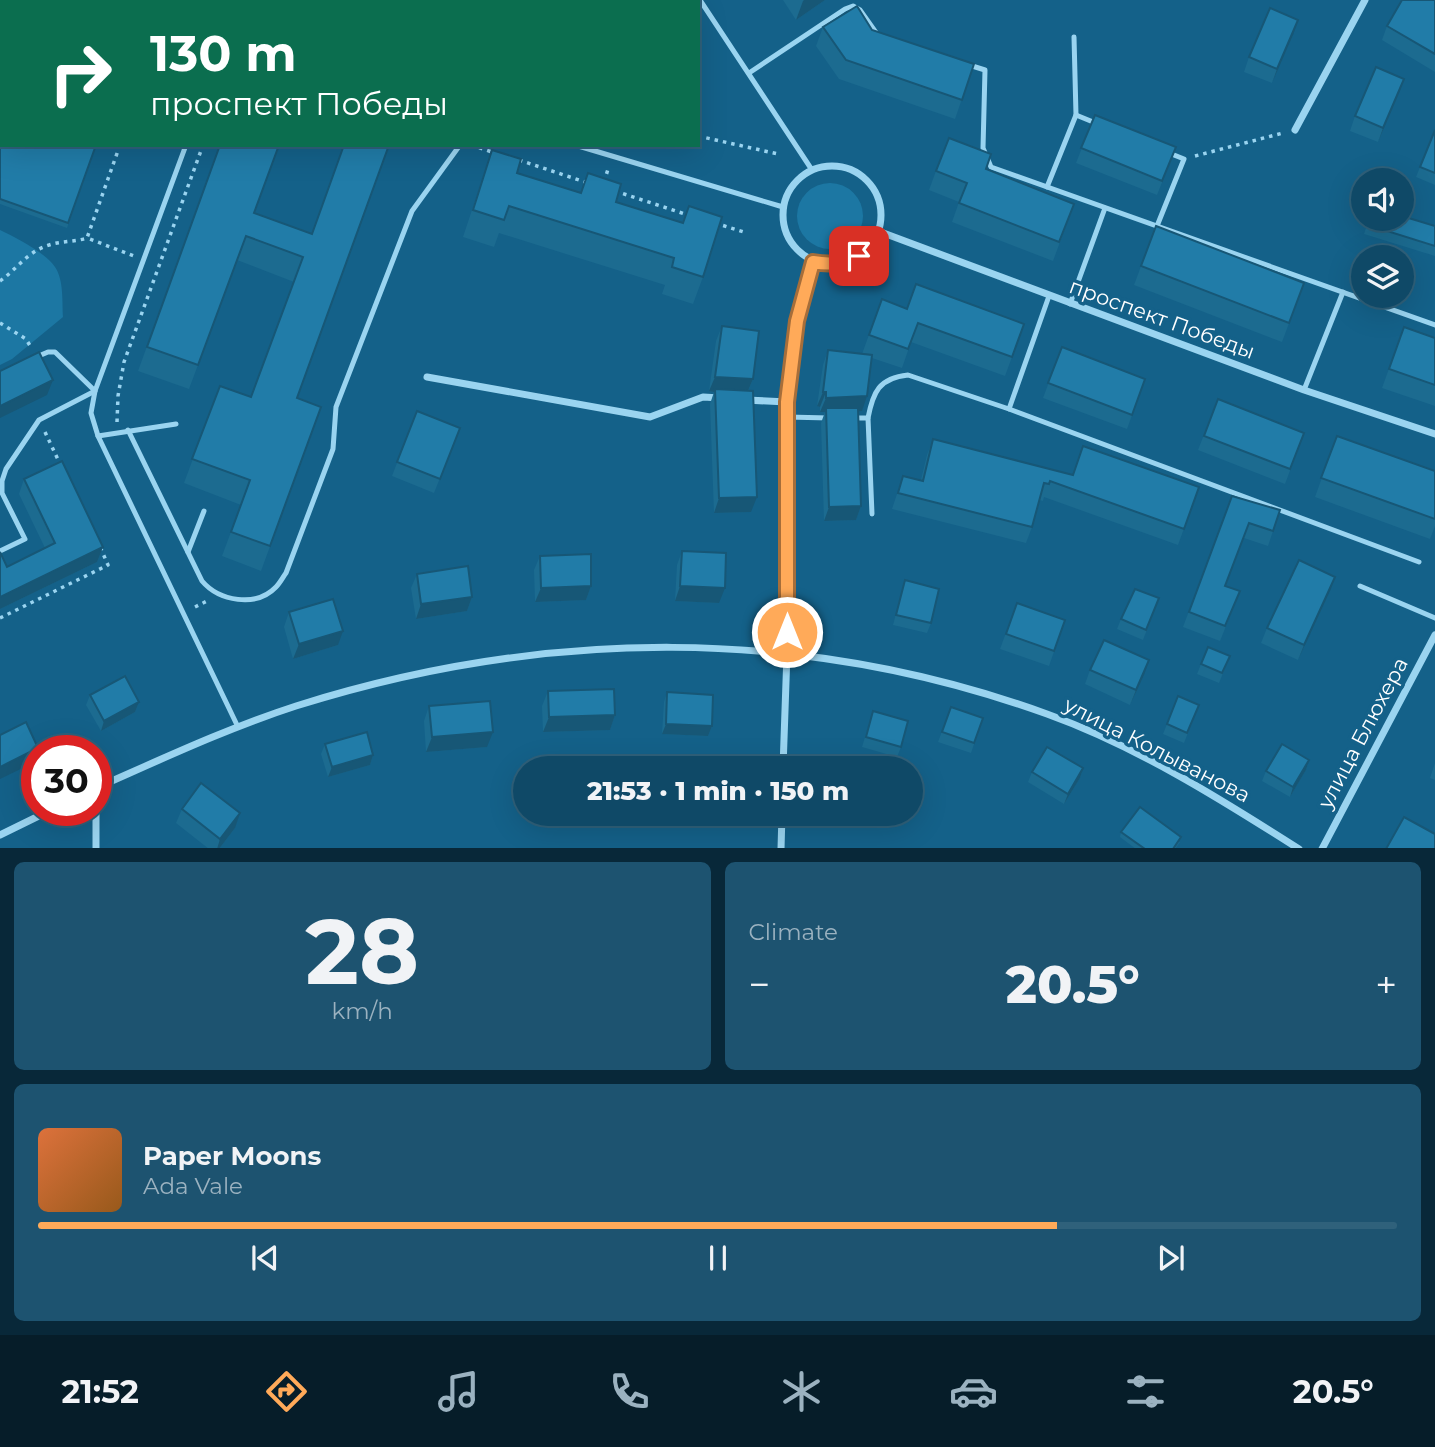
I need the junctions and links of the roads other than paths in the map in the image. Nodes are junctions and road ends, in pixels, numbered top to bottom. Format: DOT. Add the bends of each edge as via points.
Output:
graph roads {
  1 [pos="700,0"];
  2 [pos="1364,0"];
  3 [pos="880,37"];
  4 [pos="1074,37"];
  5 [pos="959,62"];
  6 [pos="749,74"];
  7 [pos="1076,115"];
  8 [pos="1100,125"];
  9 [pos="1295,130"];
  10 [pos="185,147"];
  11 [pos="459,147"];
  12 [pos="581,147"];
  13 [pos="1160,149"];
  14 [pos="812,170"];
  15 [pos="1047,187"];
  16 [pos="783,207"];
  17 [pos="1105,208"];
  18 [pos="1157,226"];
  19 [pos="878,231"];
  20 [pos="813,262"];
  21 [pos="1343,292"];
  22 [pos="1049,296"];
  23 [pos="1070,304"];
  24 [pos="1435,325"];
  25 [pos="24,363"];
  26 [pos="427,377"];
  27 [pos="1304,390"];
  28 [pos="94,391"];
  29 [pos="727,399"];
  30 [pos="738,400"];
  31 [pos="787,402"];
  32 [pos="1009,410"];
  33 [pos="787,417"];
  34 [pos="868,418"];
  35 [pos="176,424"];
  36 [pos="128,430"];
  37 [pos="1435,434"];
  38 [pos="98,436"];
  39 [pos="204,511"];
  40 [pos="872,514"];
  41 [pos="0,551"];
  42 [pos="188,552"];
  43 [pos="1419,562"];
  44 [pos="1360,586"];
  45 [pos="1435,618"];
  46 [pos="1435,635"];
  47 [pos="787,653"];
  48 [pos="238,727"];
  49 [pos="783,756"];
  50 [pos="112,781"];
  51 [pos="21,825"];
  52 [pos="96,826"];
  53 [pos="782,826"];
  54 [pos="0,835"];
  55 [pos="96,848"];
  56 [pos="781,848"];
  57 [pos="1297,848"];
  58 [pos="1323,848"];
  1 -- 6 [label="lane"];
  2 -- 9 [label="street"];
  3 -- 6 [label="lane" via="853,6"];
  4 -- 7 [label="lane"];
  5 -- 15 [label="lane" via="985,70 983,148 991,167"];
  6 -- 14 [label="lane"];
  7 -- 8 [label="lane"];
  7 -- 15 [label="lane"];
  10 -- 28 [label="lane"];
  11 -- 42 [label="lane" via="412,211 336,407 333,449 286,573 275,588 260,597 233,599 208,588"];
  12 -- 16 [label="lane"];
  13 -- 18 [label="lane" via="1184,159"];
  14 -- 16 [label="street" via="798,179"];
  14 -- 19 [label="street" via="844,168 871,185 881,215"];
  15 -- 17 [label="lane"];
  16 -- 20 [label="street" via="789,239"];
  17 -- 18 [label="lane"];
  17 -- 23 [label="lane"];
  18 -- 21 [label="lane"];
  19 -- 20 [label="street" via="859,256 844,263"];
  19 -- 22 [label="street, проспект Победы"];
  20 -- 31 [label="street" via="797,321"];
  21 -- 24 [label="lane"];
  21 -- 27 [label="lane"];
  22 -- 23 [label="street, проспект Победы"];
  22 -- 32 [label="lane"];
  23 -- 27 [label="street, проспект Победы"];
  25 -- 28 [label="lane" via="55,352"];
  26 -- 29 [label="street" via="650,417 703,397"];
  27 -- 37 [label="street, проспект Победы"];
  28 -- 38 [label="lane" via="91,413"];
  28 -- 41 [label="lane" via="39,420 6,469 2,493 25,539"];
  30 -- 31 [label="street"];
  31 -- 33 [label="street"];
  32 -- 34 [label="lane" via="908,375 891,377 881,386 872,397"];
  32 -- 43 [label="lane"];
  33 -- 34 [label="lane"];
  33 -- 47 [label="street"];
  34 -- 40 [label="lane"];
  35 -- 36 [label="lane"];
  36 -- 38 [label="lane"];
  36 -- 42 [label="lane"];
  38 -- 48 [label="lane"];
  39 -- 42 [label="lane"];
  44 -- 45 [label="lane"];
  46 -- 58 [label="street, улица Блюхера"];
  47 -- 48 [label="street, улица Колыванова" via="650,647 567,650 471,662 381,681"];
  47 -- 49 [label="street"];
  47 -- 57 [label="street, улица Колыванова" via="976,690 1049,715 1229,803"];
  48 -- 50 [label="street, улица Колыванова"];
  51 -- 54 [label="street"];
  52 -- 55 [label="street"];
  53 -- 56 [label="street"];
}
